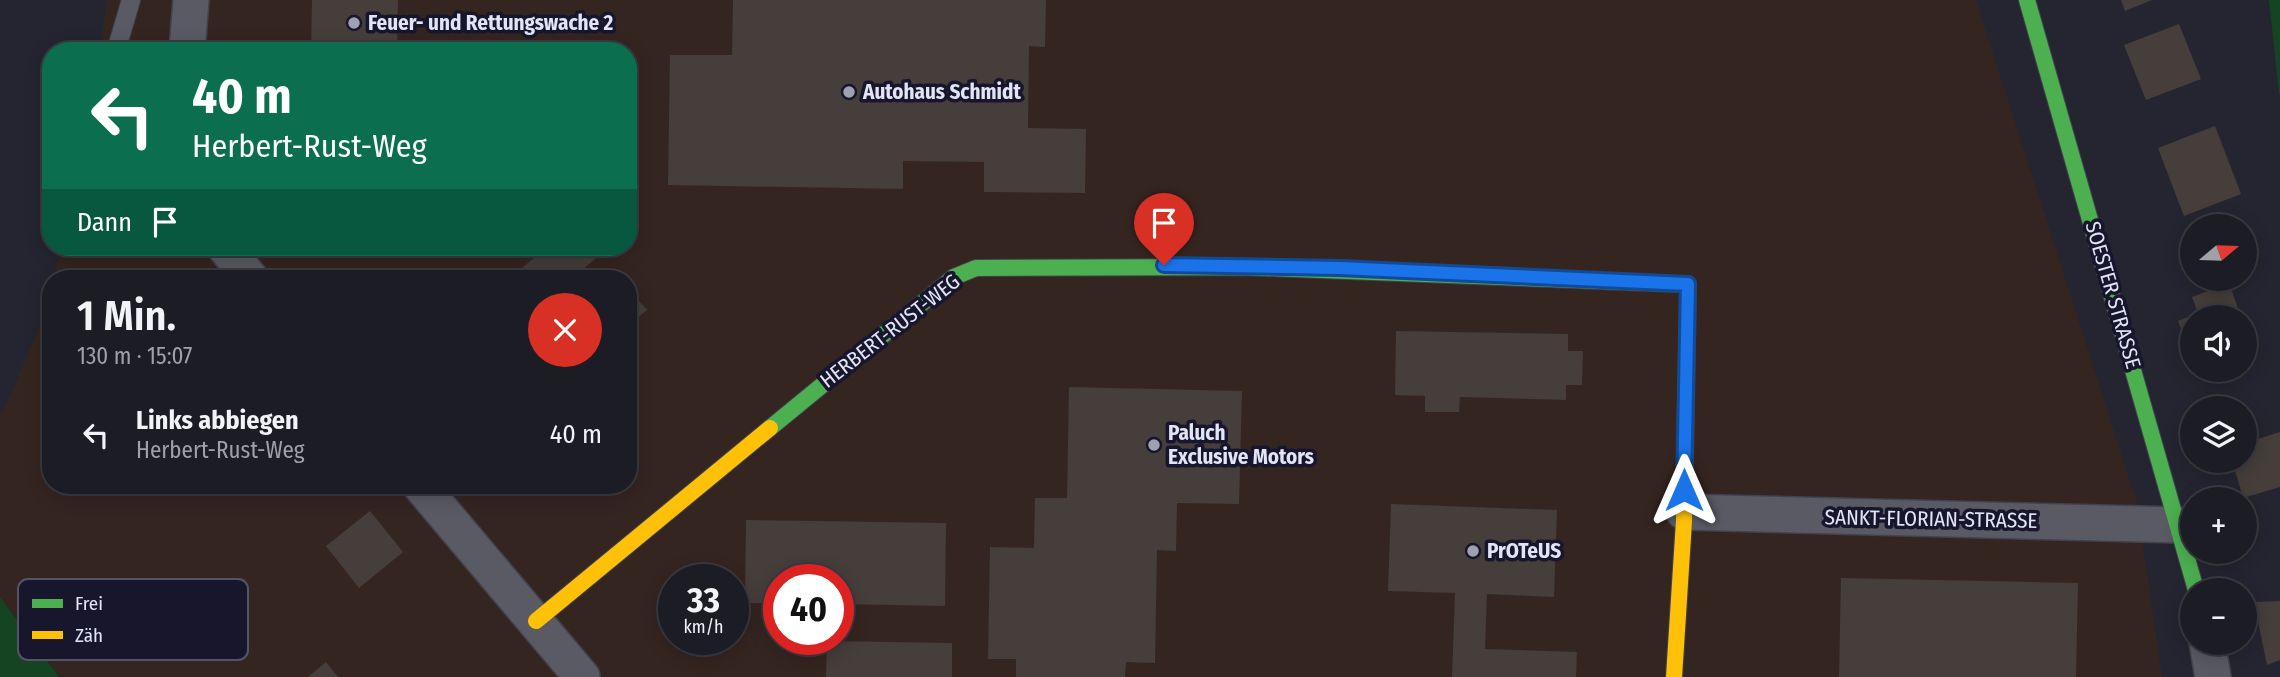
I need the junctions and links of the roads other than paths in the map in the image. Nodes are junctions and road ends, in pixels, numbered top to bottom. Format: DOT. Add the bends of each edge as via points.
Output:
graph roads {
  1 [pos="131,0"];
  2 [pos="191,0"];
  3 [pos="2027,0"];
  4 [pos="119,42"];
  5 [pos="188,42"];
  6 [pos="232,256"];
  7 [pos="244,270"];
  8 [pos="428,494"];
  9 [pos="1684,512"];
  10 [pos="2179,525"];
  11 [pos="2193,578"];
  12 [pos="537,621"];
  13 [pos="2209,655"];
  14 [pos="582,677"];
  15 [pos="1674,677"];
  16 [pos="2213,677"];
  1 -- 4 [label="lane"];
  2 -- 5 [label="street"];
  3 -- 10 [label="street, SOESTER STRASSE"];
  6 -- 7 [label="street"];
  8 -- 12 [label="street"];
  9 -- 10 [label="street, SANKT-FLORIAN-STRASSE"];
  9 -- 12 [label="street, HERBERT-RUST-WEG" via="1688,284 1339,268 976,268 954,277"];
  9 -- 15 [label="street, HERBERT-RUST-WEG"];
  10 -- 11 [label="street, SOESTER STRASSE"];
  12 -- 14 [label="street"];
  13 -- 16 [label="street"];
}
